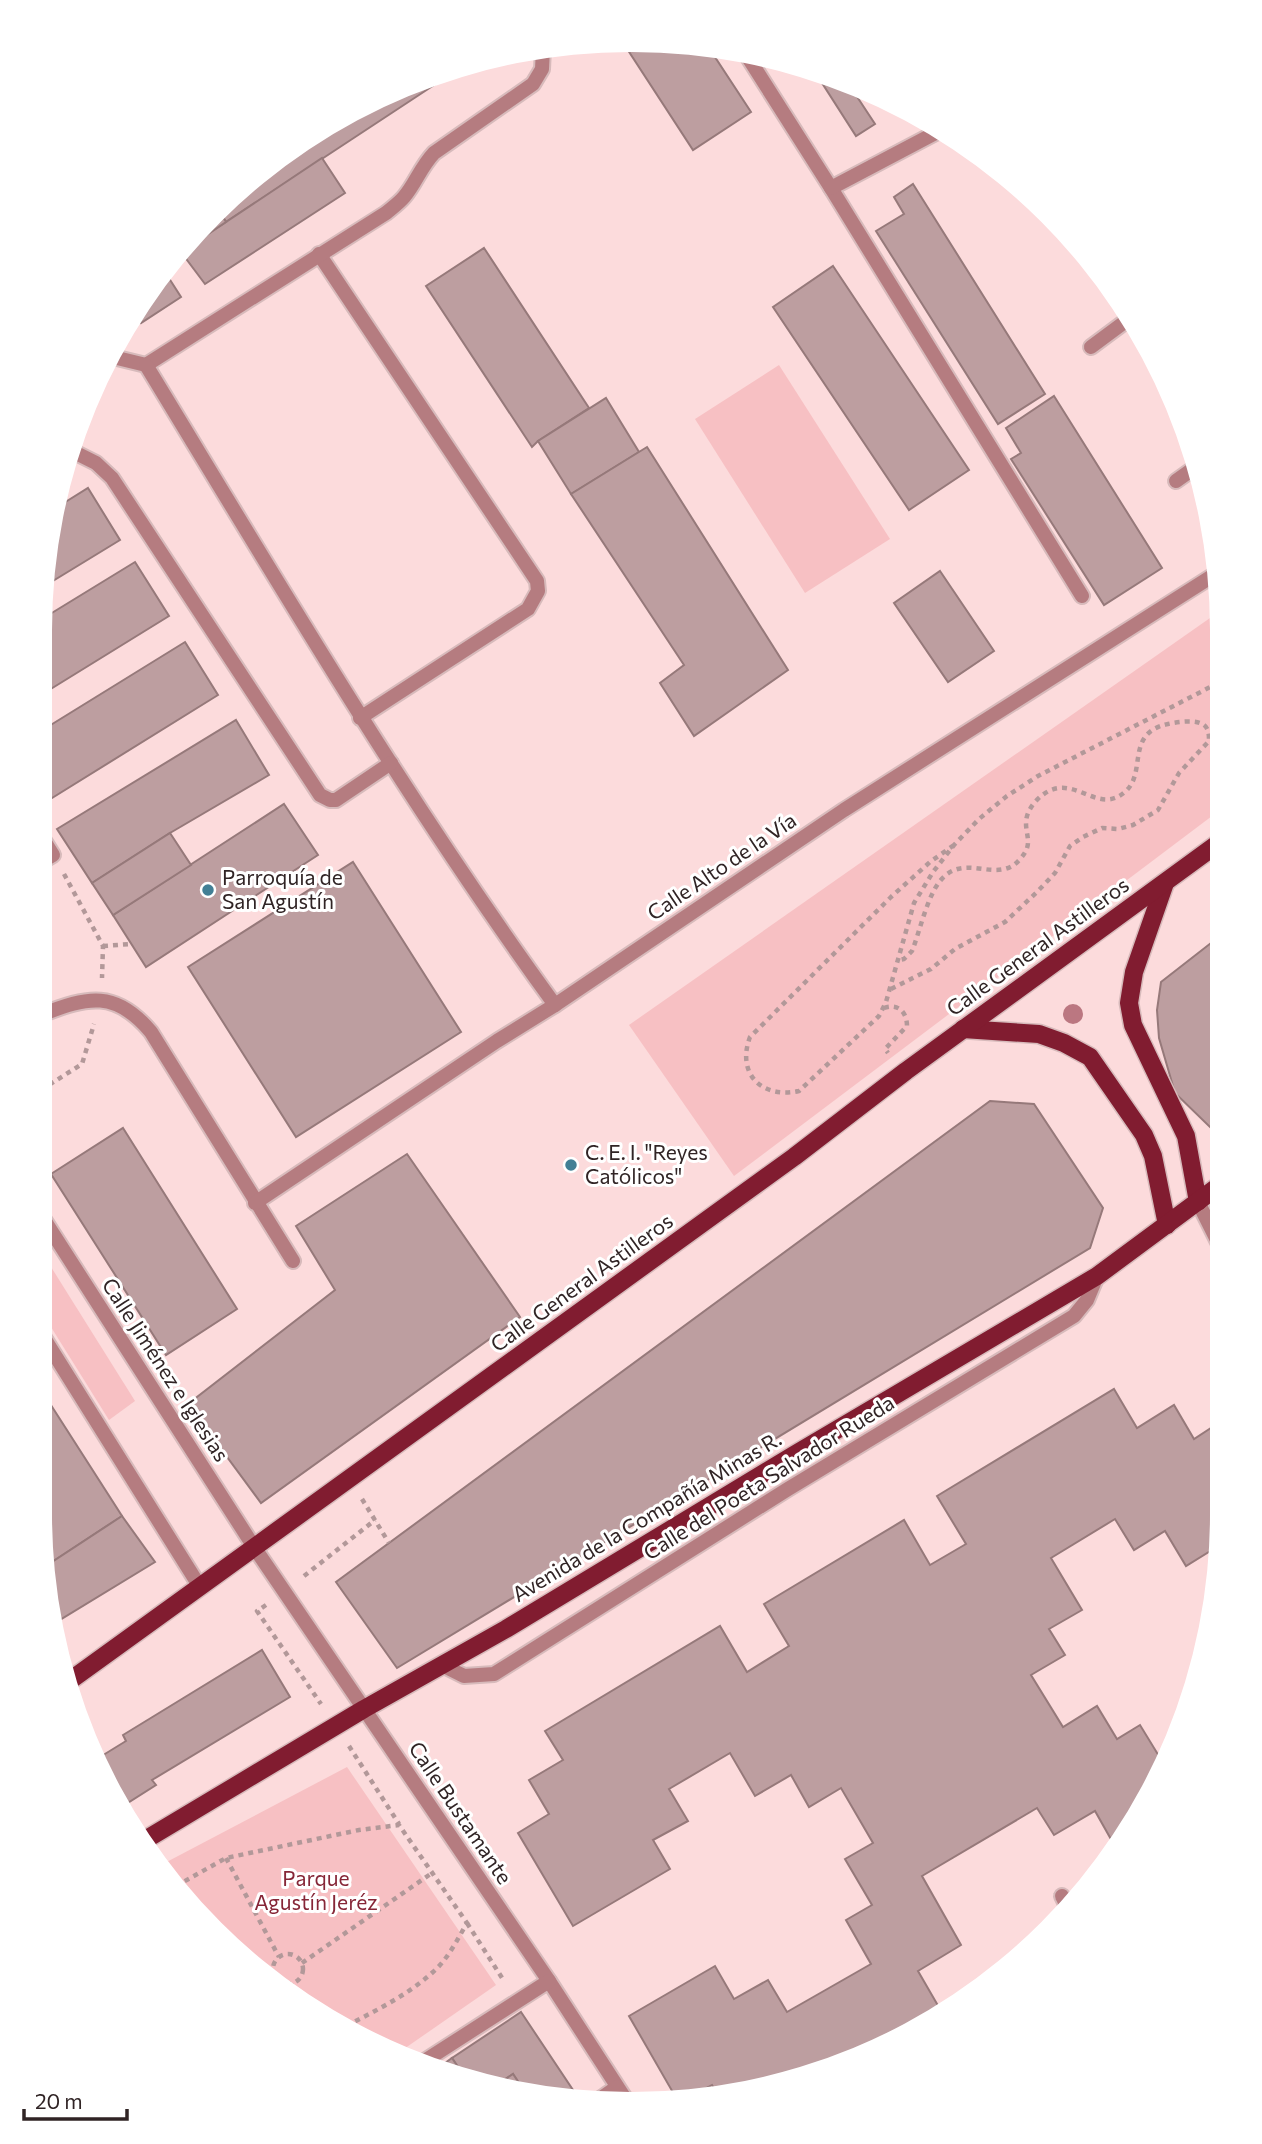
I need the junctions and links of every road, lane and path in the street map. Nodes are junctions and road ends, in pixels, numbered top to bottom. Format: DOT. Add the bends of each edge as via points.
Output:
graph roads {
  1 [pos="542,59"];
  2 [pos="754,66"];
  3 [pos="930,136"];
  4 [pos="831,188"];
  5 [pos="319,254"];
  6 [pos="1121,325"];
  7 [pos="1091,347"];
  8 [pos="121,359"];
  9 [pos="146,365"];
  10 [pos="80,455"];
  11 [pos="1187,473"];
  12 [pos="1175,481"];
  13 [pos="1207,579"];
  14 [pos="1082,596"];
  15 [pos="1210,687"];
  16 [pos="360,718"];
  17 [pos="391,763"];
  18 [pos="954,845"];
  19 [pos="1210,849"];
  20 [pos="52,866"];
  21 [pos="1165,883"];
  22 [pos="131,944"];
  23 [pos="898,960"];
  24 [pos="890,989"];
  25 [pos="555,1005"];
  26 [pos="884,1008"];
  27 [pos="52,1011"];
  28 [pos="963,1029"];
  29 [pos="906,1071"];
  30 [pos="1210,1193"];
  31 [pos="1198,1202"];
  32 [pos="255,1203"];
  33 [pos="1167,1225"];
  34 [pos="1210,1227"];
  35 [pos="52,1232"];
  36 [pos="293,1262"];
  37 [pos="1097,1276"];
  38 [pos="52,1352"];
  39 [pos="350,1478"];
  40 [pos="374,1520"];
  41 [pos="389,1543"];
  42 [pos="254,1547"];
  43 [pos="200,1587"];
  44 [pos="285,1592"];
  45 [pos="257,1611"];
  46 [pos="442,1665"];
  47 [pos="76,1676"];
  48 [pos="364,1709"];
  49 [pos="151,1836"];
  50 [pos="226,1858"];
  51 [pos="432,1873"];
  52 [pos="185,1881"];
  53 [pos="467,1923"];
  54 [pos="279,1957"];
  55 [pos="302,1963"];
  56 [pos="273,1967"];
  57 [pos="549,1981"];
  58 [pos="293,1982"];
  59 [pos="518,2002"];
  60 [pos="355,2021"];
  61 [pos="432,2056"];
  62 [pos="617,2087"];
  63 [pos="611,2091"];
  64 [pos="620,2091"];
  1 -- 5 [label="street" via="533,84 434,153 403,198 386,213"];
  2 -- 4 [label="street"];
  3 -- 4 [label="street"];
  4 -- 14 [label="street"];
  5 -- 9 [label="street"];
  5 -- 16 [label="street" via="537,581 538,591 528,609"];
  6 -- 7 [label="street"];
  8 -- 9 [label="street"];
  9 -- 16 [label="street"];
  10 -- 17 [label="street" via="112,478 320,795 336,800"];
  11 -- 12 [label="street"];
  13 -- 25 [label="street, Calle Alto de la Vía" via="844,810"];
  15 -- 18 [label="path" via="1038,776 1007,796"];
  16 -- 17 [label="street"];
  17 -- 25 [label="street"];
  18 -- 23 [label="path" via="914,903"];
  18 -- 26 [label="path" via="891,897 750,1037 748,1069 753,1079 772,1092 799,1091"];
  19 -- 21 [label="main road, Calle General Astilleros"];
  20 -- 22 [label="path" via="103,946"];
  21 -- 28 [label="main road, Calle General Astilleros"];
  21 -- 31 [label="main road" via="1134,972 1129,1003 1133,1025 1186,1136"];
  23 -- 24 [label="path"];
  23 -- 24 [label="path" via="912,951 938,884 947,874 971,866 998,871 1020,861 1028,843 1028,813 1039,797 1070,787 1094,799 1116,797 1133,782 1140,747 1153,731 1177,722 1205,726 1209,741 1179,773 1158,810 1133,825 1102,828 1083,837 1070,846 1038,892 1005,922"];
  24 -- 26 [label="path"];
  25 -- 32 [label="street, Calle Alto de la Vía"];
  26 -- 29 [label="path" via="898,1007 907,1019 907,1026 885,1049"];
  27 -- 32 [label="street" via="101,1000 129,1009 151,1032"];
  28 -- 29 [label="main road, Calle General Astilleros"];
  28 -- 33 [label="main road" via="1039,1034 1090,1057 1144,1135 1153,1156"];
  29 -- 39 [label="main road, Calle General Astilleros"];
  30 -- 31 [label="main road, Avenida de la Compañía Minas R."];
  31 -- 33 [label="main road, Avenida de la Compañía Minas R."];
  31 -- 34 [label="street"];
  32 -- 36 [label="street"];
  33 -- 37 [label="main road, Avenida de la Compañía Minas R."];
  35 -- 42 [label="street, Calle Jiménez e Iglesias"];
  37 -- 46 [label="main road, Avenida de la Compañía Minas R."];
  37 -- 46 [label="street, Calle del Poeta Salvador Rueda" via="1074,1316 494,1674 464,1675"];
  38 -- 43 [label="street"];
  39 -- 40 [label="path"];
  39 -- 42 [label="main road, Calle General Astilleros"];
  40 -- 41 [label="path"];
  40 -- 44 [label="path"];
  42 -- 43 [label="main road, Calle General Astilleros"];
  42 -- 44 [label="street, Calle Bustamante"];
  43 -- 47 [label="main road, Calle General Astilleros"];
  44 -- 45 [label="path"];
  44 -- 48 [label="street, Calle Bustamante"];
  46 -- 48 [label="main road, Avenida de la Compañía Minas R."];
  48 -- 49 [label="main road, Avenida de la Compañía Minas R."];
  48 -- 57 [label="street, Calle Bustamante"];
  50 -- 51 [label="path" via="400,1825"];
  50 -- 52 [label="path"];
  50 -- 54 [label="path"];
  51 -- 53 [label="path"];
  51 -- 55 [label="path"];
  53 -- 59 [label="path"];
  53 -- 60 [label="path" via="434,1971"];
  54 -- 55 [label="path" via="291,1955"];
  54 -- 56 [label="path"];
  55 -- 58 [label="path" via="301,1976"];
  57 -- 59 [label="street"];
  57 -- 62 [label="street, Calle Bustamante"];
  59 -- 61 [label="street"];
  62 -- 63 [label="street"];
  62 -- 64 [label="street, Calle Bustamante"];
}
